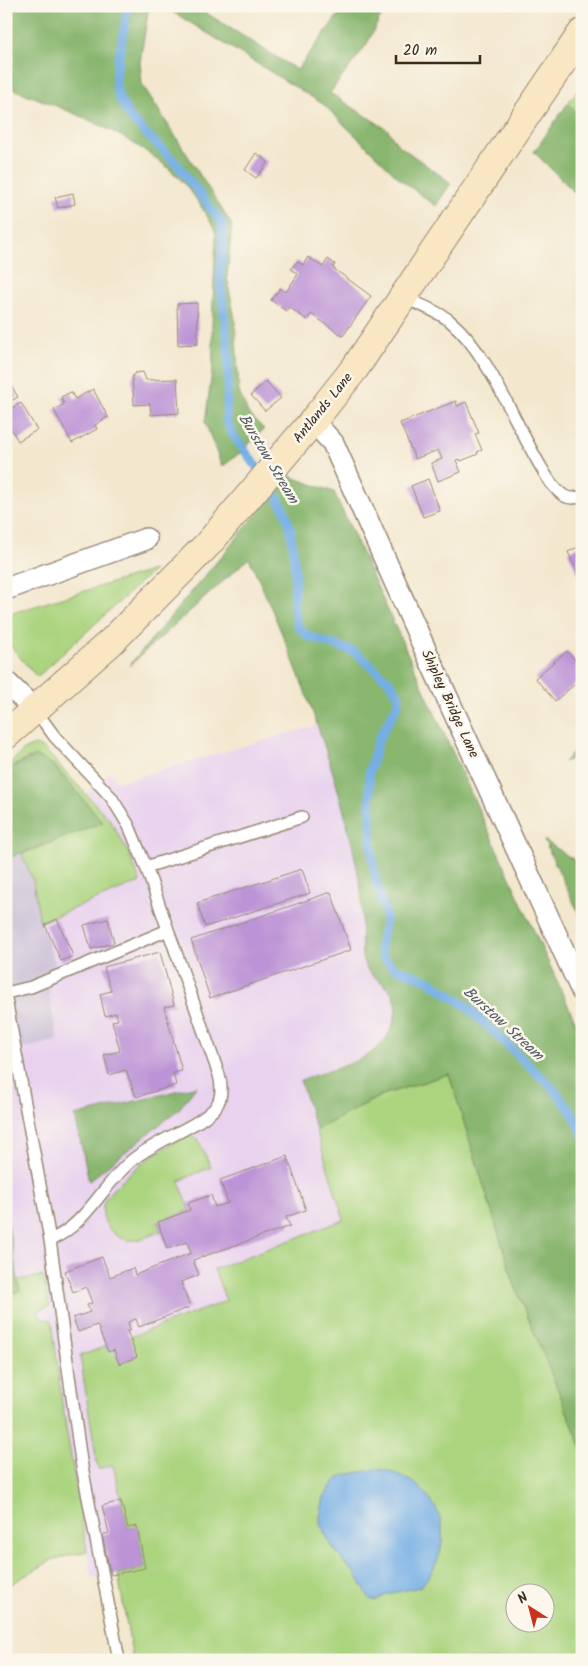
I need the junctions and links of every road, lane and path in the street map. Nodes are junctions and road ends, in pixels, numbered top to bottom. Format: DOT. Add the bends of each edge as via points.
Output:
graph roads {
  1 [pos="582,33"];
  2 [pos="402,297"];
  3 [pos="313,421"];
  4 [pos="582,496"];
  5 [pos="146,539"];
  6 [pos="6,589"];
  7 [pos="6,682"];
  8 [pos="35,710"];
  9 [pos="6,735"];
  10 [pos="302,818"];
  11 [pos="146,867"];
  12 [pos="168,930"];
  13 [pos="582,991"];
  14 [pos="6,993"];
  15 [pos="6,999"];
  16 [pos="50,1240"];
  17 [pos="120,1660"];
  1 -- 2 [label="main road, Antlands Lane"];
  2 -- 3 [label="main road, Antlands Lane" via="355,368"];
  2 -- 4 [label="lane" via="443,316 460,330 484,361 551,483 568,498"];
  3 -- 8 [label="main road, Antlands Lane" via="208,544 112,641"];
  3 -- 13 [label="street, Shipley Bridge Lane" via="333,442"];
  5 -- 6 [label="street"];
  7 -- 8 [label="street"];
  8 -- 9 [label="main road, Antlands Lane"];
  8 -- 11 [label="lane" via="55,737 111,797 129,826"];
  10 -- 11 [label="lane"];
  11 -- 12 [label="lane"];
  12 -- 14 [label="lane" via="31,987"];
  12 -- 16 [label="lane" via="219,1075 219,1099 209,1113 132,1160 109,1182 78,1222"];
  15 -- 16 [label="lane"];
  16 -- 17 [label="lane" via="81,1461"];
}
